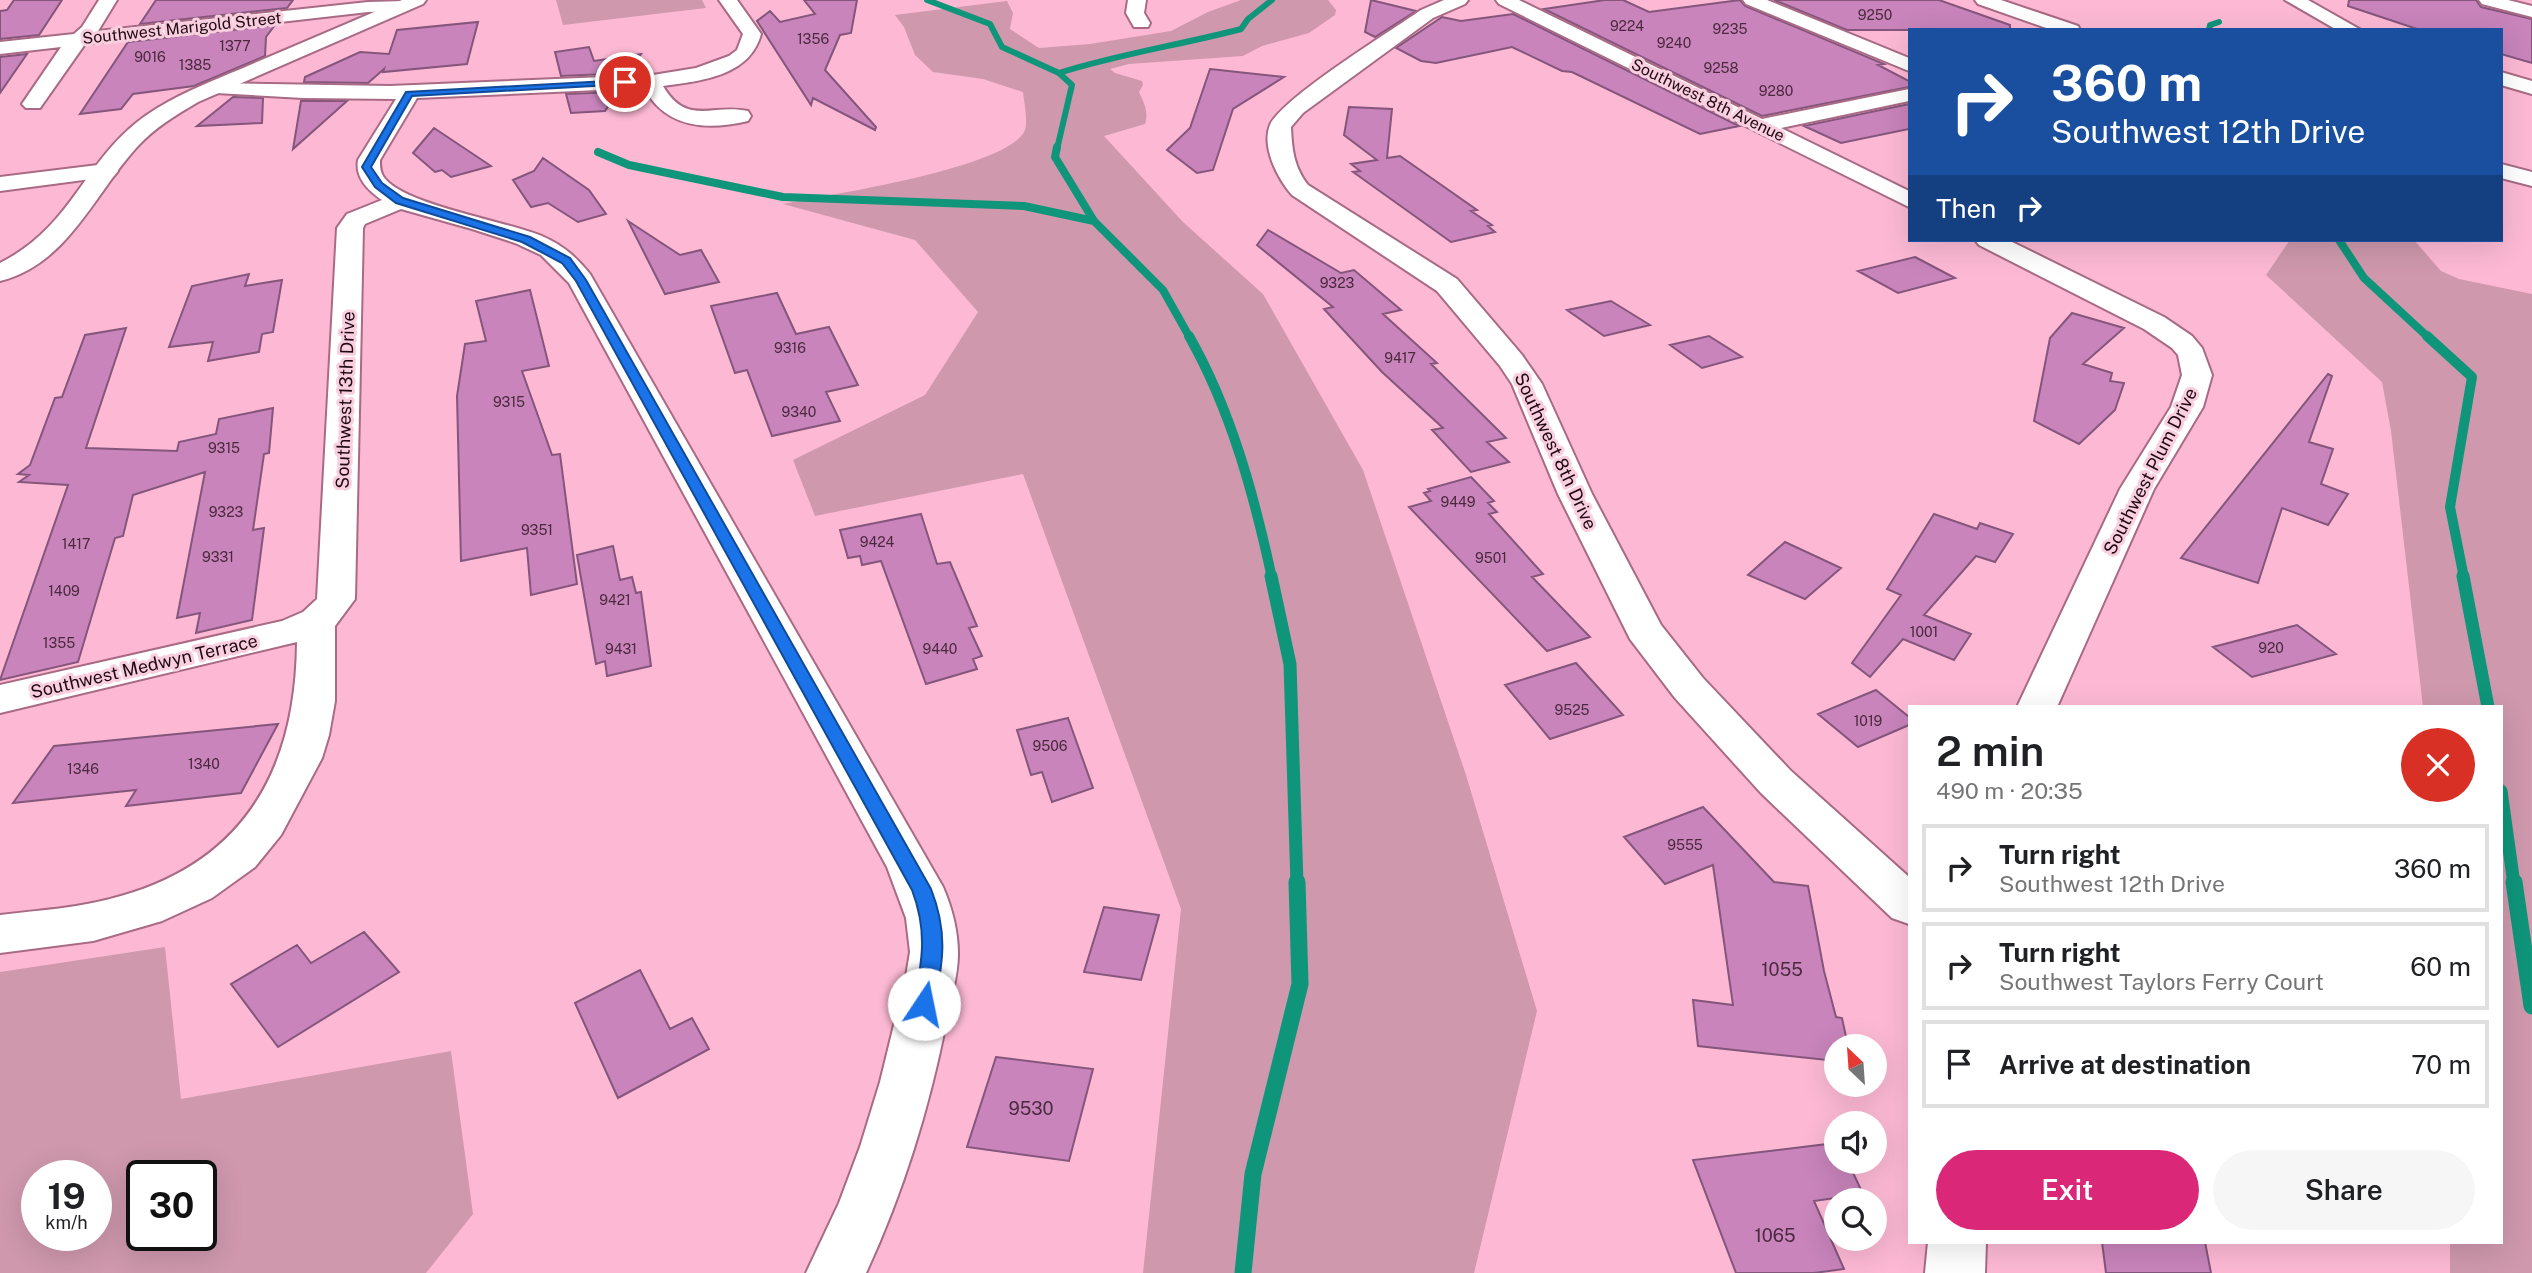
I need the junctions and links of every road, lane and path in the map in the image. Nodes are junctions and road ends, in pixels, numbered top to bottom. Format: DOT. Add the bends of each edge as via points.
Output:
graph roads {
  1 [pos="108,0"];
  2 [pos="728,0"];
  3 [pos="1137,0"];
  4 [pos="1459,0"];
  5 [pos="1752,0"];
  6 [pos="1984,0"];
  7 [pos="2294,0"];
  8 [pos="2488,0"];
  9 [pos="1514,1"];
  10 [pos="411,3"];
  11 [pos="340,5"];
  12 [pos="2532,12"];
  13 [pos="1142,23"];
  14 [pos="2065,28"];
  15 [pos="2348,28"];
  16 [pos="79,39"];
  17 [pos="0,48"];
  18 [pos="1908,65"];
  19 [pos="2503,79"];
  20 [pos="650,80"];
  21 [pos="216,87"];
  22 [pos="2532,88"];
  23 [pos="409,94"];
  24 [pos="1908,95"];
  25 [pos="33,104"];
  26 [pos="740,116"];
  27 [pos="1760,126"];
  28 [pos="106,171"];
  29 [pos="2503,172"];
  30 [pos="2532,179"];
  31 [pos="0,184"];
  32 [pos="1908,200"];
  33 [pos="400,201"];
  34 [pos="1992,242"];
  35 [pos="0,273"];
  36 [pos="302,627"];
  37 [pos="0,699"];
  38 [pos="2039,705"];
  39 [pos="1908,904"];
  40 [pos="0,933"];
  41 [pos="1957,1244"];
  42 [pos="836,1273"];
  43 [pos="1955,1273"];
  1 -- 16 [label="street"];
  2 -- 20 [label="street" via="752,34 745,53 707,70"];
  3 -- 13 [label="street" via="1135,13"];
  4 -- 39 [label="street, Southwest 8th Drive" via="1427,14 1295,108 1280,127 1281,156 1291,179 1317,202 1447,285 1513,361 1644,630 1689,688 1776,782"];
  5 -- 18 [label="street"];
  6 -- 14 [label="street"];
  7 -- 15 [label="street"];
  8 -- 12 [label="street"];
  9 -- 27 [label="street, Southwest 8th Avenue"];
  10 -- 11 [label="street, Southwest Marigold Street"];
  10 -- 21 [label="street"];
  11 -- 16 [label="street, Southwest Marigold Street"];
  16 -- 17 [label="street, Southwest Marigold Street"];
  16 -- 25 [label="street"];
  19 -- 22 [label="street"];
  20 -- 23 [label="street"];
  20 -- 26 [label="street" via="676,114 690,118"];
  21 -- 23 [label="street" via="293,94"];
  21 -- 28 [label="street" via="153,120"];
  23 -- 33 [label="street" via="367,167 378,185"];
  24 -- 27 [label="street"];
  27 -- 32 [label="street, Southwest 8th Avenue"];
  28 -- 31 [label="street"];
  28 -- 35 [label="street" via="53,241"];
  29 -- 30 [label="street"];
  33 -- 36 [label="street, Southwest 13th Drive" via="356,219 350,228 336,598 327,613"];
  33 -- 42 [label="street" via="526,239 566,261 581,280 921,889 929,909 934,955 919,1029 892,1143 864,1218"];
  34 -- 38 [label="street, Southwest Plum Drive" via="2154,323 2192,354 2197,375 2187,407 2137,489"];
  36 -- 37 [label="street, Southwest Medwyn Terrace"];
  36 -- 40 [label="street" via="317,664 307,742 300,764 255,838 215,873 163,901 69,927"];
  41 -- 43 [label="street"];
}
